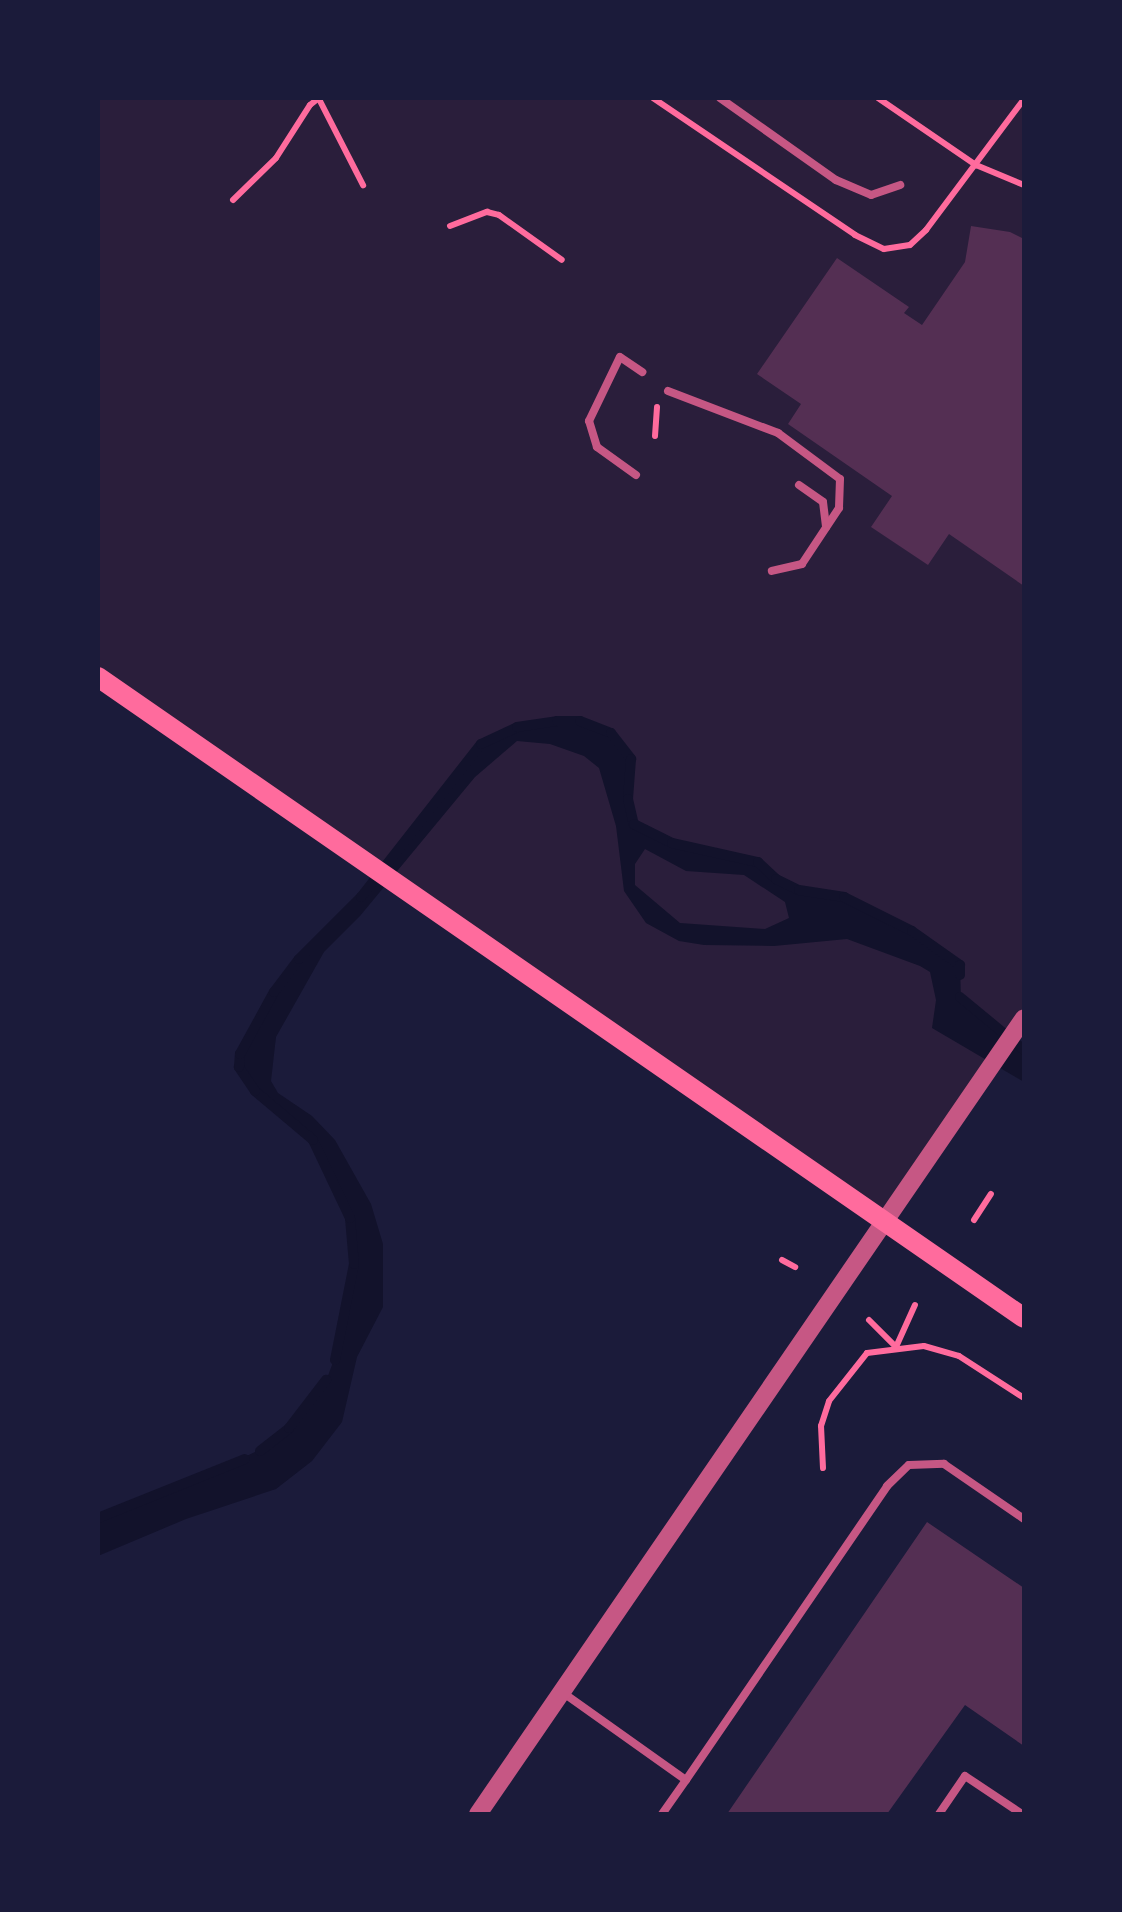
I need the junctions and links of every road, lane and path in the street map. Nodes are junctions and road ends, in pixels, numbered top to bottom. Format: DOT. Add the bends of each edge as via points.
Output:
graph roads {
  1 [pos="319,98"];
  2 [pos="653,98"];
  3 [pos="720,98"];
  4 [pos="878,98"];
  5 [pos="775,182"];
  6 [pos="363,184"];
  7 [pos="900,185"];
  8 [pos="1024,185"];
  9 [pos="233,200"];
  10 [pos="450,226"];
  11 [pos="562,260"];
  12 [pos="642,372"];
  13 [pos="668,391"];
  14 [pos="657,398"];
  15 [pos="655,436"];
  16 [pos="636,475"];
  17 [pos="799,485"];
  18 [pos="826,527"];
  19 [pos="772,571"];
  20 [pos="98,677"];
  21 [pos="1019,1025"];
  22 [pos="991,1194"];
  23 [pos="882,1219"];
  24 [pos="974,1220"];
  25 [pos="782,1260"];
  26 [pos="795,1267"];
  27 [pos="915,1305"];
  28 [pos="1024,1318"];
  29 [pos="869,1320"];
  30 [pos="896,1346"];
  31 [pos="1024,1398"];
  32 [pos="823,1468"];
  33 [pos="1024,1519"];
  34 [pos="562,1692"];
  35 [pos="686,1780"];
  36 [pos="478,1814"];
  37 [pos="662,1814"];
  38 [pos="939,1814"];
  39 [pos="1022,1814"];
  1 -- 6 [label="path"];
  1 -- 9 [label="path" via="276,158"];
  2 -- 5 [label="path"];
  3 -- 7 [label="lane" via="836,180 871,195"];
  4 -- 8 [label="path" via="976,165"];
  10 -- 11 [label="path" via="487,212 499,215"];
  12 -- 16 [label="lane" via="620,357 589,421 597,447"];
  13 -- 18 [label="lane" via="778,434 840,479 839,508"];
  14 -- 15 [label="path"];
  17 -- 18 [label="lane" via="823,502"];
  18 -- 19 [label="lane" via="802,564"];
  20 -- 23 [label="main road"];
  21 -- 23 [label="street"];
  22 -- 24 [label="path"];
  23 -- 28 [label="main road"];
  23 -- 34 [label="street"];
  25 -- 26 [label="path"];
  27 -- 30 [label="path"];
  29 -- 30 [label="path"];
  30 -- 31 [label="path" via="959,1356"];
  30 -- 32 [label="path" via="867,1353 829,1401 821,1426"];
  33 -- 35 [label="lane" via="944,1464 909,1465 887,1486"];
  34 -- 35 [label="lane"];
  34 -- 36 [label="street"];
  35 -- 37 [label="lane"];
  38 -- 39 [label="lane" via="965,1776"];
}
